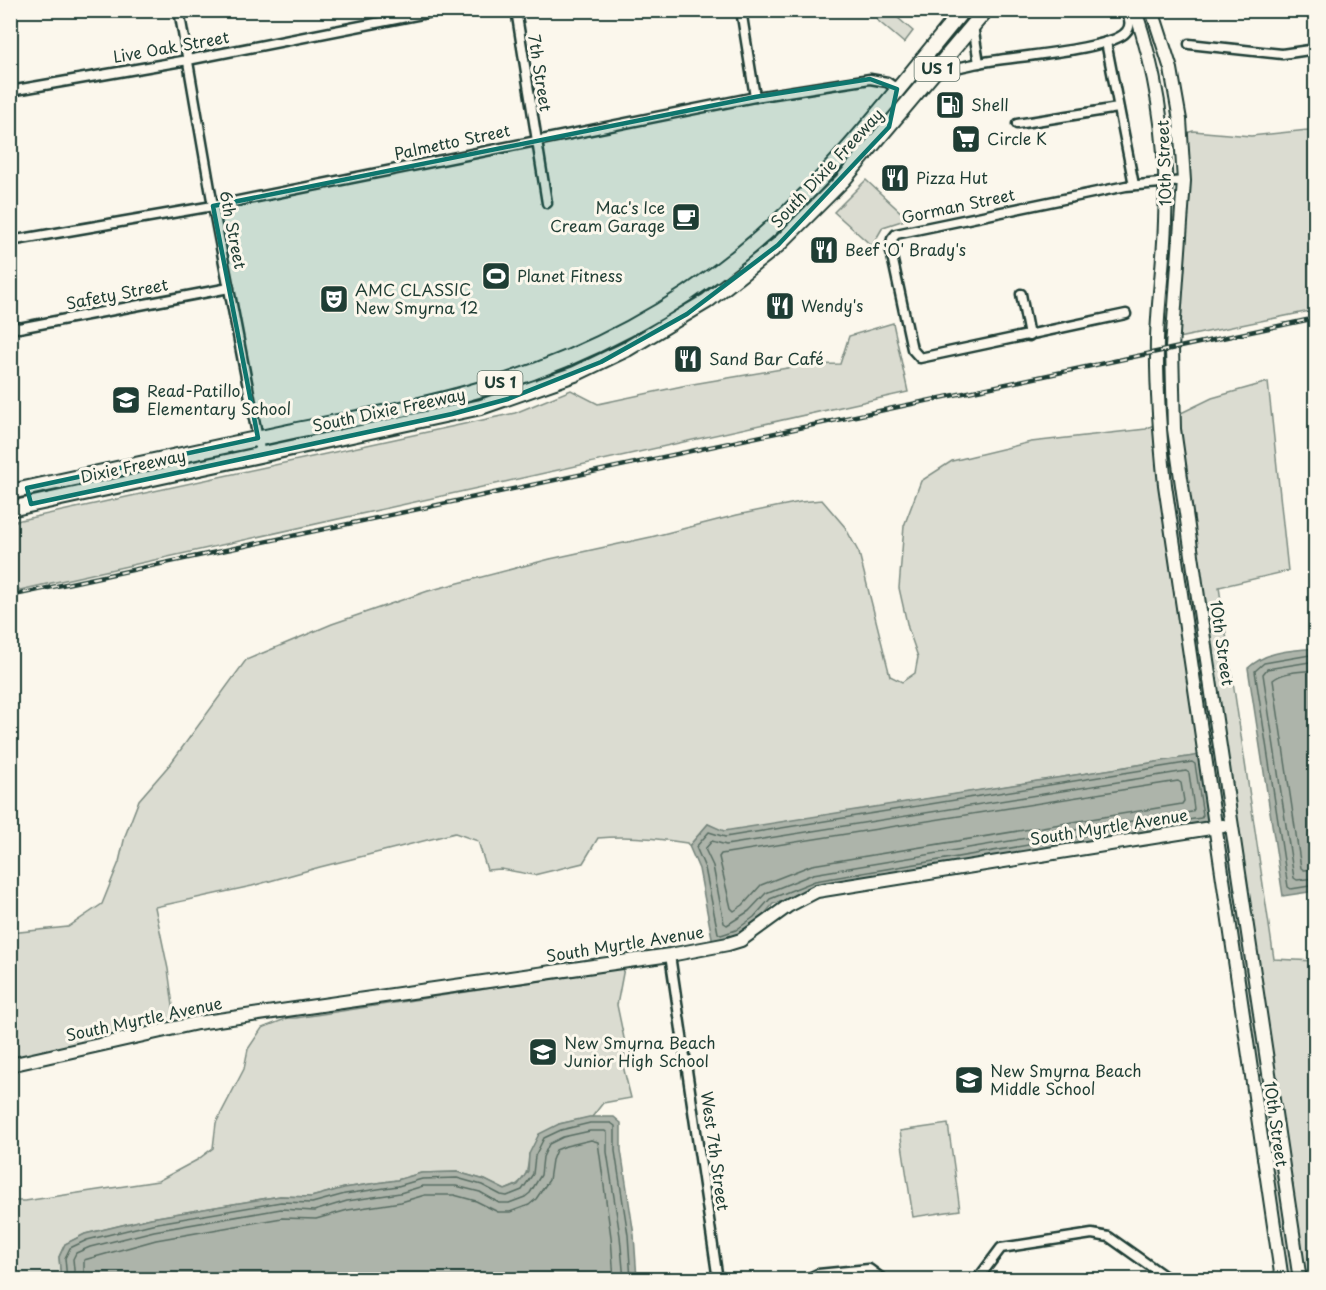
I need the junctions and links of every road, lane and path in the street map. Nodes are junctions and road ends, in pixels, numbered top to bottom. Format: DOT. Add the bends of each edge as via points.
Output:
graph roads {
  1 [pos="179,10"];
  2 [pos="442,10"];
  3 [pos="516,10"];
  4 [pos="741,10"];
  5 [pos="963,10"];
  6 [pos="986,10"];
  7 [pos="1126,10"];
  8 [pos="1135,10"];
  9 [pos="1152,10"];
  10 [pos="974,26"];
  11 [pos="1106,42"];
  12 [pos="1189,44"];
  13 [pos="1316,49"];
  14 [pos="188,60"];
  15 [pos="979,63"];
  16 [pos="917,66"];
  17 [pos="933,73"];
  18 [pos="897,89"];
  19 [pos="10,91"];
  20 [pos="755,97"];
  21 [pos="912,99"];
  22 [pos="1118,108"];
  23 [pos="1017,124"];
  24 [pos="888,127"];
  25 [pos="535,140"];
  26 [pos="1184,181"];
  27 [pos="1165,182"];
  28 [pos="1134,185"];
  29 [pos="547,203"];
  30 [pos="213,206"];
  31 [pos="766,232"];
  32 [pos="10,241"];
  33 [pos="778,245"];
  34 [pos="720,270"];
  35 [pos="732,284"];
  36 [pos="229,288"];
  37 [pos="1021,294"];
  38 [pos="1160,311"];
  39 [pos="1175,312"];
  40 [pos="1126,314"];
  41 [pos="11,325"];
  42 [pos="1029,336"];
  43 [pos="570,357"];
  44 [pos="575,374"];
  45 [pos="1173,388"];
  46 [pos="1157,391"];
  47 [pos="416,405"];
  48 [pos="420,421"];
  49 [pos="258,438"];
  50 [pos="261,455"];
  51 [pos="27,488"];
  52 [pos="10,492"];
  53 [pos="31,504"];
  54 [pos="10,509"];
  55 [pos="1232,824"];
  56 [pos="1216,827"];
  57 [pos="670,955"];
  58 [pos="10,1065"];
  59 [pos="718,1280"];
  60 [pos="805,1280"];
  61 [pos="884,1280"];
  62 [pos="977,1280"];
  63 [pos="1170,1280"];
  64 [pos="1282,1280"];
  65 [pos="1300,1280"];
  1 -- 14 [label="street, 6th Street"];
  2 -- 14 [label="street, Live Oak Street"];
  3 -- 25 [label="street, 7th Street"];
  4 -- 20 [label="street"];
  5 -- 16 [label="main road, South Dixie Freeway / US 1"];
  6 -- 10 [label="main road, South Dixie Freeway / US 1"];
  7 -- 11 [label="street" via="1130,24 1126,33"];
  8 -- 27 [label="street, 10th Street" via="1154,81 1164,144"];
  9 -- 26 [label="street, 10th Street" via="1171,69 1180,120"];
  10 -- 15 [label="street"];
  10 -- 17 [label="main road, South Dixie Freeway / US 1"];
  11 -- 15 [label="street"];
  11 -- 22 [label="street, 10th Street"];
  12 -- 13 [label="street" via="1282,54"];
  14 -- 19 [label="street, Live Oak Street"];
  14 -- 30 [label="street, 6th Street"];
  15 -- 17 [label="street"];
  16 -- 18 [label="main road, South Dixie Freeway / US 1"];
  16 -- 21 [label="main road"];
  17 -- 21 [label="main road, South Dixie Freeway / US 1"];
  18 -- 20 [label="street, Palmetto Street" via="887,82 870,79"];
  18 -- 24 [label="main road" via="897,106"];
  18 -- 31 [label="main road, South Dixie Freeway / US 1" via="825,174"];
  20 -- 25 [label="street, Palmetto Street"];
  21 -- 24 [label="main road, South Dixie Freeway / US 1"];
  22 -- 23 [label="street"];
  22 -- 28 [label="street, 10th Street"];
  24 -- 33 [label="main road, South Dixie Freeway / US 1" via="823,202"];
  25 -- 29 [label="street, 7th Street"];
  25 -- 30 [label="street, Palmetto Street"];
  26 -- 27 [label="street, Gorman Street"];
  26 -- 39 [label="street, 10th Street"];
  27 -- 28 [label="street, Gorman Street"];
  27 -- 38 [label="street, 10th Street"];
  28 -- 42 [label="street, Gorman Street" via="896,234 892,239 890,247 912,350 920,358"];
  30 -- 32 [label="street, Palmetto Street"];
  30 -- 36 [label="street, 6th Street"];
  31 -- 33 [label="street"];
  31 -- 34 [label="main road, South Dixie Freeway / US 1"];
  33 -- 35 [label="main road, South Dixie Freeway / US 1"];
  34 -- 35 [label="street"];
  34 -- 43 [label="main road, South Dixie Freeway / US 1" via="651,316"];
  35 -- 44 [label="main road, South Dixie Freeway / US 1" via="657,333"];
  36 -- 41 [label="street, Safety Street" via="19,328"];
  36 -- 49 [label="street, 6th Street"];
  37 -- 42 [label="street"];
  38 -- 39 [label="street"];
  38 -- 46 [label="street, 10th Street"];
  39 -- 45 [label="street, 10th Street"];
  40 -- 42 [label="street, Gorman Street"];
  43 -- 44 [label="street"];
  43 -- 47 [label="main road, South Dixie Freeway / US 1" via="507,381"];
  44 -- 48 [label="main road, South Dixie Freeway / US 1" via="508,399"];
  45 -- 46 [label="street"];
  45 -- 55 [label="street, 10th Street" via="1174,429"];
  46 -- 56 [label="street, 10th Street" via="1165,485"];
  47 -- 48 [label="street"];
  47 -- 49 [label="main road, South Dixie Freeway / US 1"];
  48 -- 50 [label="main road, South Dixie Freeway / US 1"];
  49 -- 50 [label="street, 6th Street"];
  49 -- 51 [label="main road, Dixie Freeway / US 1"];
  50 -- 53 [label="main road, Dixie Freeway / US 1"];
  51 -- 52 [label="main road, Dixie Freeway / US 1"];
  51 -- 53 [label="street"];
  53 -- 54 [label="main road, Dixie Freeway / US 1"];
  55 -- 56 [label="street, South Myrtle Avenue"];
  55 -- 65 [label="street, 10th Street"];
  56 -- 57 [label="street, South Myrtle Avenue" via="817,891 788,906 741,940"];
  56 -- 64 [label="street, 10th Street"];
  57 -- 58 [label="street, South Myrtle Avenue" via="197,1023"];
  57 -- 59 [label="street, West 7th Street"];
  60 -- 61 [label="street" via="818,1274 868,1269"];
  62 -- 63 [label="street" via="1001,1248 1092,1234 1109,1237"];
}
